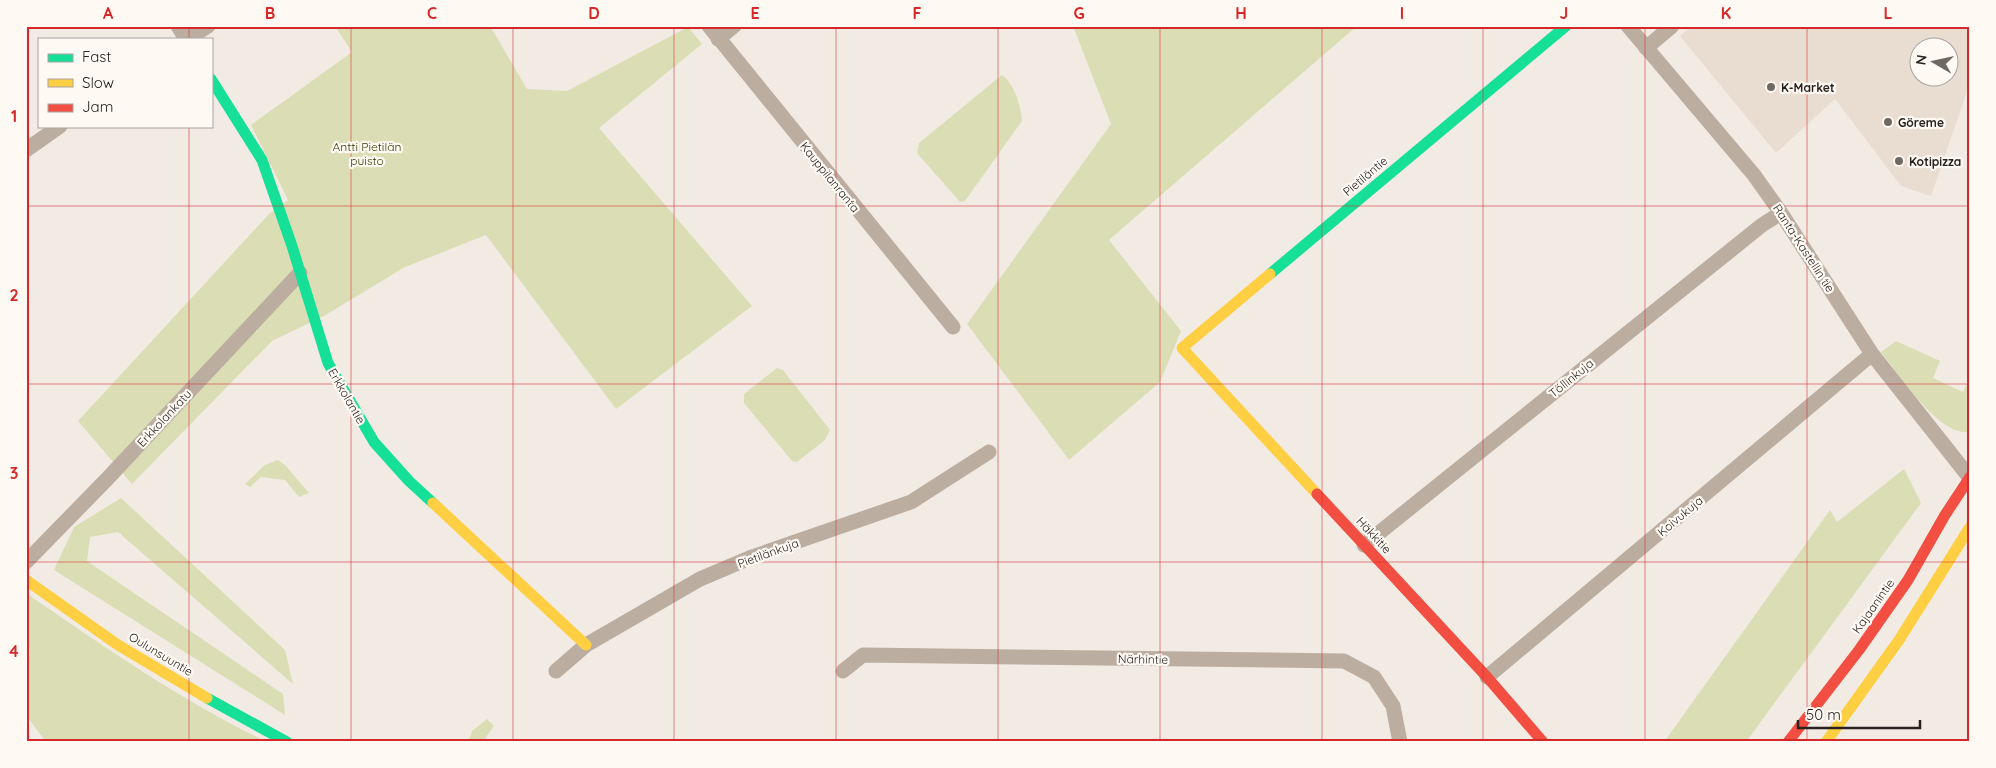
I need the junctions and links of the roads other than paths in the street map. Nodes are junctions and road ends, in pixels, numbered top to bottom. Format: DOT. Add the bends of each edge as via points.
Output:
graph roads {
  1 [pos="178,26"];
  2 [pos="208,26"];
  3 [pos="709,26"];
  4 [pos="734,26"];
  5 [pos="1566,26"];
  6 [pos="1628,26"];
  7 [pos="1672,26"];
  8 [pos="186,38"];
  9 [pos="189,38"];
  10 [pos="718,39"];
  11 [pos="1646,48"];
  12 [pos="212,81"];
  13 [pos="57,128"];
  14 [pos="26,150"];
  15 [pos="1781,213"];
  16 [pos="300,273"];
  17 [pos="952,327"];
  18 [pos="1182,348"];
  19 [pos="1872,354"];
  20 [pos="989,452"];
  21 [pos="1970,478"];
  22 [pos="1970,527"];
  23 [pos="1364,545"];
  24 [pos="26,562"];
  25 [pos="26,580"];
  26 [pos="586,645"];
  27 [pos="843,670"];
  28 [pos="556,671"];
  29 [pos="1487,677"];
  30 [pos="287,742"];
  31 [pos="1400,742"];
  32 [pos="1543,742"];
  33 [pos="1788,742"];
  34 [pos="1826,742"];
  1 -- 8 [label="street"];
  2 -- 9 [label="street"];
  3 -- 10 [label="street, Kauppilanranta"];
  4 -- 10 [label="street"];
  5 -- 18 [label="street, Pietiläntie"];
  6 -- 11 [label="street, Ranta-Kastellin tie"];
  7 -- 11 [label="street"];
  10 -- 17 [label="street, Kauppilanranta"];
  11 -- 15 [label="street, Ranta-Kastellin tie" via="1754,175"];
  12 -- 16 [label="street, Erkkolantie" via="262,160"];
  13 -- 14 [label="street"];
  15 -- 19 [label="street, Ranta-Kastellin tie"];
  15 -- 23 [label="street, Töllinkuja"];
  16 -- 24 [label="street, Erkkolankatu"];
  16 -- 26 [label="street, Erkkolantie" via="328,363 374,442 410,481"];
  18 -- 23 [label="street, Häkkitie"];
  19 -- 21 [label="street, Ranta-Kastellin tie"];
  19 -- 29 [label="street, Koivukuja"];
  20 -- 26 [label="street, Pietilänkuja" via="911,502 752,557 700,579"];
  21 -- 33 [label="street, Kajaanintie" via="1908,580"];
  22 -- 34 [label="street" via="1899,640"];
  23 -- 29 [label="street, Häkkitie"];
  25 -- 30 [label="street, Oulunsuuntie" via="118,645"];
  26 -- 28 [label="street, Pietilänkuja"];
  27 -- 31 [label="street, Närhintie" via="863,655 1344,661 1374,677 1393,706"];
  29 -- 32 [label="street, Häkkitie"];
}
